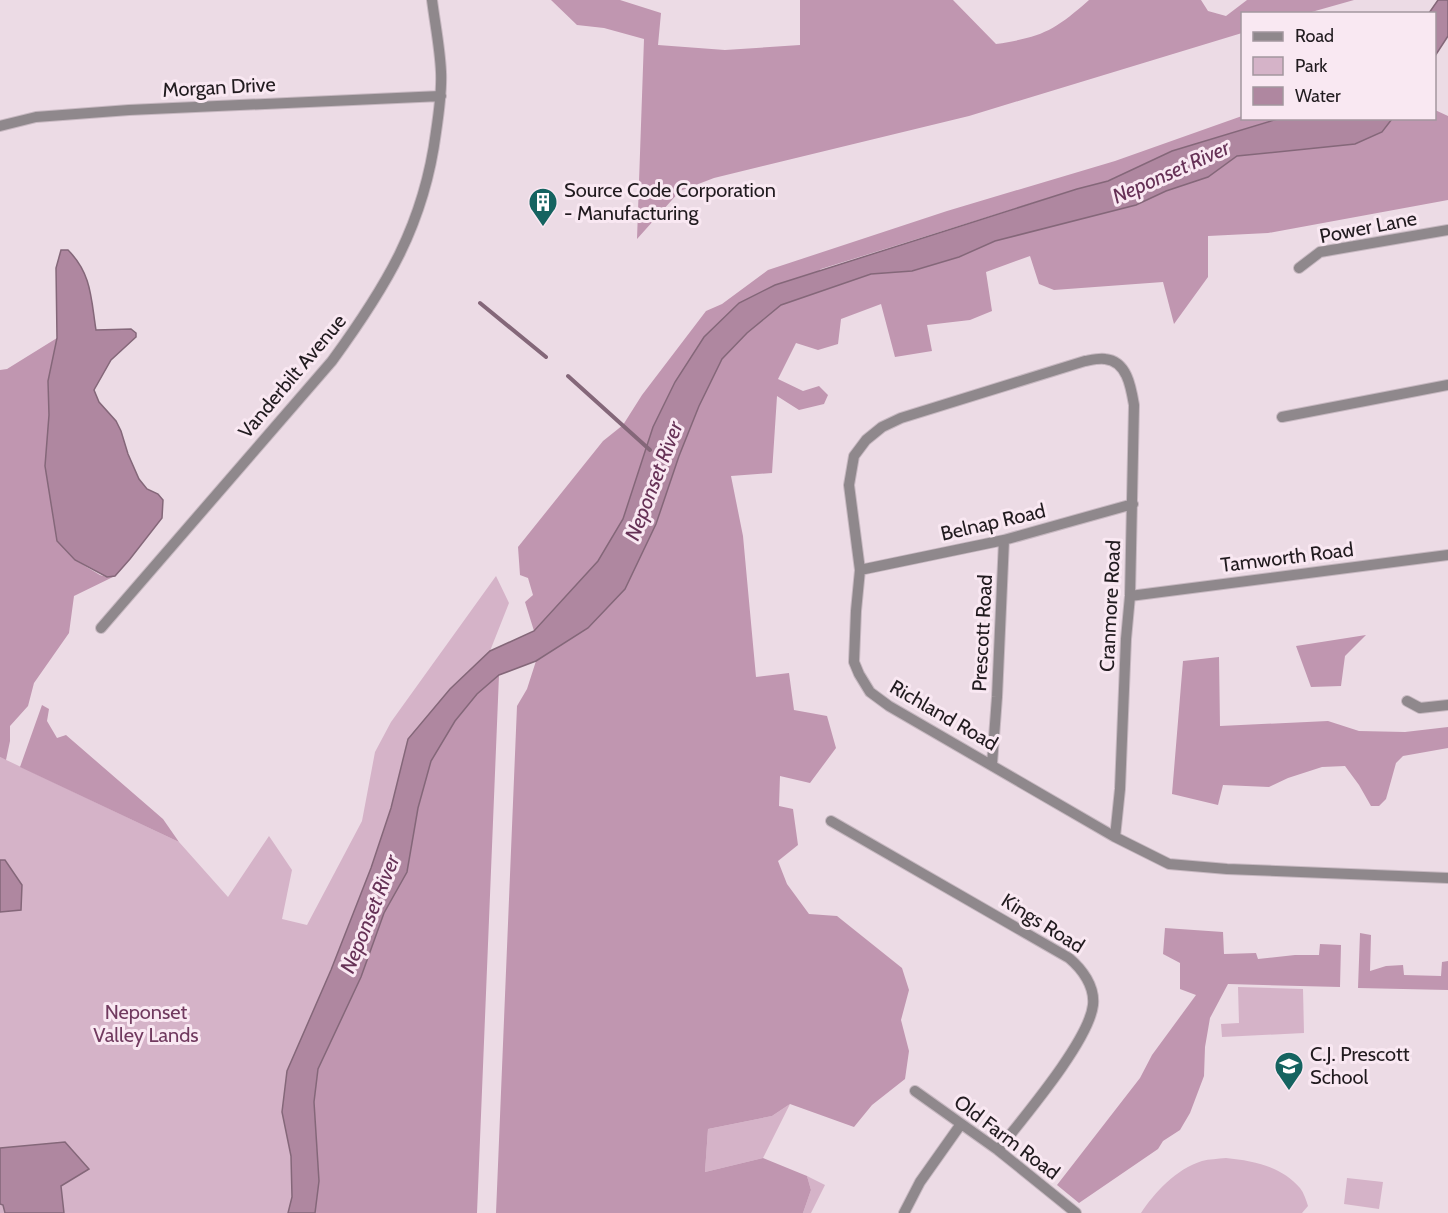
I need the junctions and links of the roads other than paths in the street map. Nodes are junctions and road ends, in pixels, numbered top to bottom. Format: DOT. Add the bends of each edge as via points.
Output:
graph roads {
  1 [pos="432,0"];
  2 [pos="441,96"];
  3 [pos="0,126"];
  4 [pos="1448,230"];
  5 [pos="1299,268"];
  6 [pos="1127,377"];
  7 [pos="1448,385"];
  8 [pos="1282,417"];
  9 [pos="1133,504"];
  10 [pos="1004,540"];
  11 [pos="1448,555"];
  12 [pos="860,570"];
  13 [pos="1130,596"];
  14 [pos="101,628"];
  15 [pos="1407,701"];
  16 [pos="1448,705"];
  17 [pos="992,764"];
  18 [pos="831,821"];
  19 [pos="1115,837"];
  20 [pos="1448,878"];
  21 [pos="915,1091"];
  22 [pos="961,1124"];
  23 [pos="999,1150"];
  24 [pos="904,1213"];
  25 [pos="1076,1213"];
  1 -- 2 [label="street, Vanderbilt Avenue"];
  2 -- 3 [label="street, Morgan Drive" via="129,110 36,117"];
  2 -- 14 [label="street, Vanderbilt Avenue" via="419,208 398,259 363,318 332,361"];
  4 -- 5 [label="street, Power Lane" via="1320,252"];
  6 -- 9 [label="street, Cranmore Road" via="1134,405"];
  6 -- 12 [label="street, Richland Road" via="1119,365 1106,359 1085,361 882,427 854,456 851,470 849,485"];
  7 -- 8 [label="street"];
  9 -- 10 [label="street, Belnap Road"];
  9 -- 13 [label="street, Cranmore Road"];
  10 -- 12 [label="street, Belnap Road"];
  10 -- 17 [label="street, Prescott Road"];
  11 -- 13 [label="street, Tamworth Road"];
  12 -- 17 [label="street, Richland Road" via="854,662 870,692"];
  13 -- 19 [label="street, Cranmore Road"];
  15 -- 16 [label="street" via="1420,708"];
  17 -- 19 [label="street, Richland Road"];
  18 -- 23 [label="street, Kings Road" via="1082,969 1092,992 1089,1023"];
  19 -- 20 [label="street, Richland Road" via="1169,864"];
  21 -- 22 [label="street, Old Farm Road"];
  22 -- 23 [label="street, Old Farm Road"];
  22 -- 24 [label="street" via="920,1182"];
  23 -- 25 [label="street, Old Farm Road"];
}
